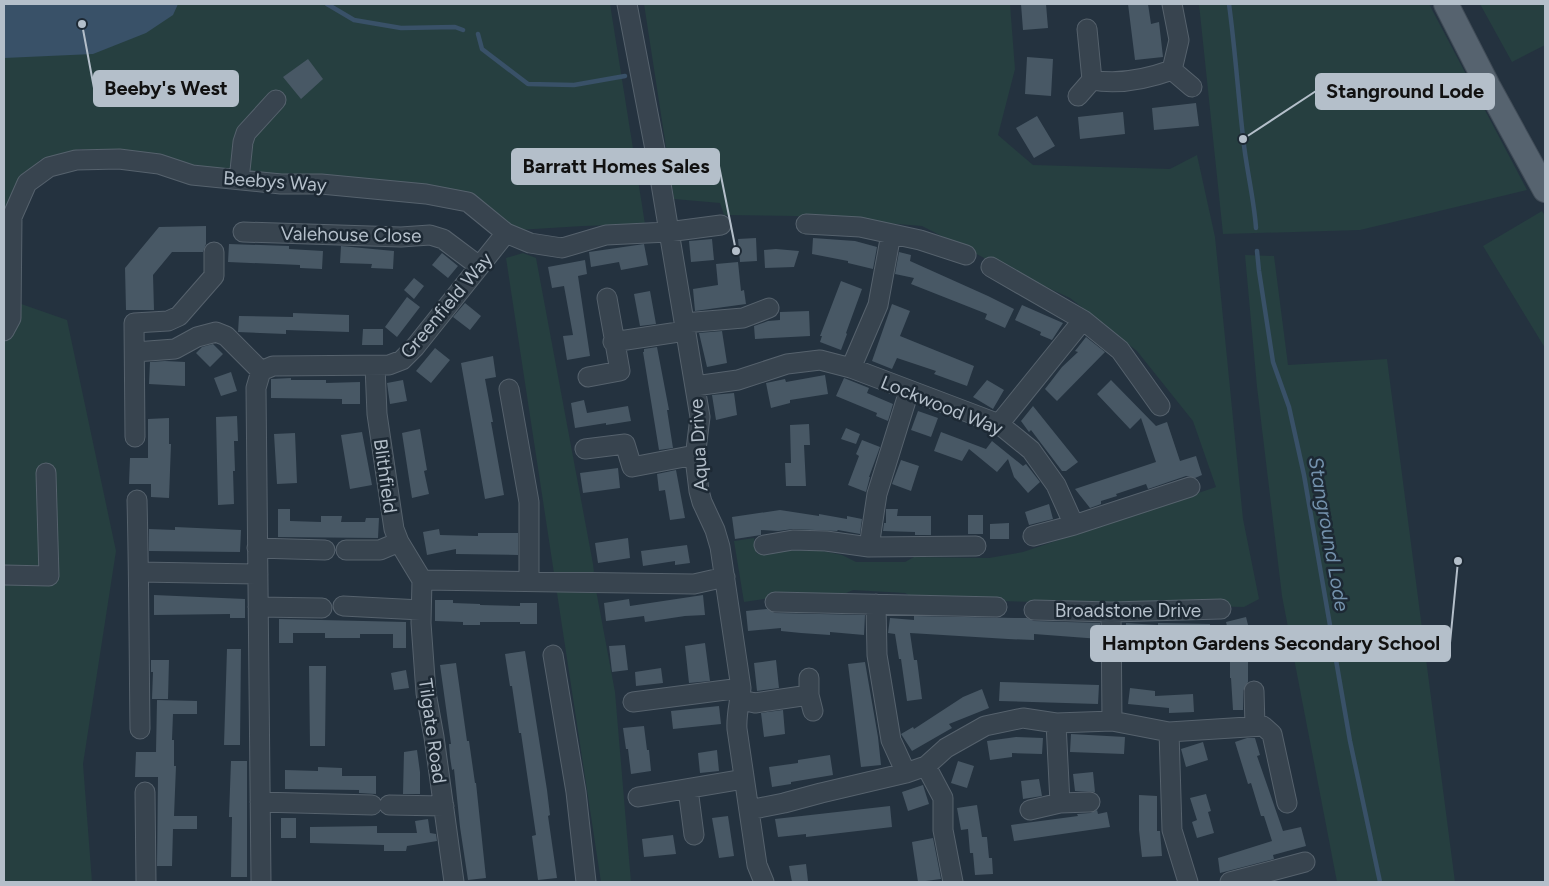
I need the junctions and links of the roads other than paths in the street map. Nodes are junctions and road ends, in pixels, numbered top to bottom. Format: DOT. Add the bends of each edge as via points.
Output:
graph roads {
  1 [pos="627,4"];
  2 [pos="1172,4"];
  3 [pos="1446,4"];
  4 [pos="1087,29"];
  5 [pos="1172,70"];
  6 [pos="1092,80"];
  7 [pos="1192,87"];
  8 [pos="1078,96"];
  9 [pos="276,100"];
  10 [pos="239,180"];
  11 [pos="1545,190"];
  12 [pos="806,224"];
  13 [pos="721,225"];
  14 [pos="242,232"];
  15 [pos="668,232"];
  16 [pos="506,234"];
  17 [pos="890,234"];
  18 [pos="214,252"];
  19 [pos="7,253"];
  20 [pos="966,255"];
  21 [pos="480,266"];
  22 [pos="991,267"];
  23 [pos="607,298"];
  24 [pos="769,308"];
  25 [pos="1083,320"];
  26 [pos="684,327"];
  27 [pos="4,330"];
  28 [pos="613,342"];
  29 [pos="135,352"];
  30 [pos="375,366"];
  31 [pos="851,368"];
  32 [pos="261,371"];
  33 [pos="588,377"];
  34 [pos="695,386"];
  35 [pos="509,389"];
  36 [pos="909,391"];
  37 [pos="1160,406"];
  38 [pos="999,424"];
  39 [pos="135,437"];
  40 [pos="585,449"];
  41 [pos="695,455"];
  42 [pos="46,473"];
  43 [pos="1190,486"];
  44 [pos="137,500"];
  45 [pos="1074,525"];
  46 [pos="1033,536"];
  47 [pos="399,542"];
  48 [pos="764,545"];
  49 [pos="869,546"];
  50 [pos="976,546"];
  51 [pos="257,548"];
  52 [pos="325,550"];
  53 [pos="346,550"];
  54 [pos="139,572"];
  55 [pos="258,574"];
  56 [pos="4,575"];
  57 [pos="725,578"];
  58 [pos="422,580"];
  59 [pos="529,582"];
  60 [pos="775,602"];
  61 [pos="876,604"];
  62 [pos="343,606"];
  63 [pos="258,607"];
  64 [pos="997,607"];
  65 [pos="322,608"];
  66 [pos="1221,609"];
  67 [pos="421,610"];
  68 [pos="1034,610"];
  69 [pos="1111,612"];
  70 [pos="553,655"];
  71 [pos="1254,692"];
  72 [pos="741,694"];
  73 [pos="810,694"];
  74 [pos="632,702"];
  75 [pos="1112,721"];
  76 [pos="1056,723"];
  77 [pos="1255,726"];
  78 [pos="140,729"];
  79 [pos="1169,732"];
  80 [pos="926,766"];
  81 [pos="906,773"];
  82 [pos="744,779"];
  83 [pos="688,788"];
  84 [pos="145,792"];
  85 [pos="638,797"];
  86 [pos="260,802"];
  87 [pos="1090,802"];
  88 [pos="1060,803"];
  89 [pos="1287,803"];
  90 [pos="444,806"];
  91 [pos="749,810"];
  92 [pos="1030,810"];
  93 [pos="694,835"];
  94 [pos="1305,862"];
  95 [pos="146,882"];
  96 [pos="261,882"];
  97 [pos="454,882"];
  98 [pos="586,882"];
  99 [pos="764,882"];
  100 [pos="953,882"];
  101 [pos="1188,882"];
  102 [pos="1230,882"];
  1 -- 15 [label="street, Aqua Drive"];
  2 -- 5 [label="street" via="1179,40"];
  3 -- 11 [label="main road"];
  4 -- 6 [label="street"];
  5 -- 6 [label="street" via="1110,83"];
  5 -- 7 [label="street"];
  6 -- 8 [label="street"];
  9 -- 10 [label="street" via="246,132"];
  10 -- 16 [label="street, Beebys Way" via="407,192 468,202"];
  10 -- 19 [label="street, Beebys Way" via="192,176 159,164 119,158 76,160 49,167 27,183 12,217"];
  12 -- 17 [label="street" via="860,227"];
  13 -- 15 [label="street, Beebys Way"];
  14 -- 21 [label="street, Valehouse Close" via="430,235 443,239"];
  15 -- 16 [label="street, Beebys Way" via="606,235 562,248 530,243"];
  15 -- 26 [label="street, Aqua Drive"];
  16 -- 21 [label="street, Greenfield Way"];
  17 -- 20 [label="street"];
  17 -- 31 [label="street" via="878,305"];
  18 -- 29 [label="street" via="214,276 179,316 168,321 134,323"];
  19 -- 27 [label="street, Beebys Way" via="11,318"];
  21 -- 30 [label="street, Greenfield Way" via="409,354 396,363"];
  22 -- 25 [label="street"];
  23 -- 28 [label="street"];
  24 -- 26 [label="street" via="743,318"];
  25 -- 37 [label="street" via="1120,350"];
  25 -- 38 [label="street"];
  26 -- 28 [label="street"];
  26 -- 34 [label="street, Aqua Drive"];
  28 -- 33 [label="street" via="620,371"];
  29 -- 32 [label="street" via="175,349 197,337 216,332 231,340"];
  29 -- 39 [label="street"];
  30 -- 32 [label="street, Greenfield Way" via="273,366"];
  30 -- 47 [label="street, Blithfield" via="379,431 391,513"];
  31 -- 34 [label="street, Lockwood Way" via="820,360 786,364 738,380"];
  31 -- 36 [label="street, Lockwood Way"];
  32 -- 51 [label="street" via="256,388"];
  34 -- 41 [label="street, Aqua Drive" via="700,417"];
  35 -- 59 [label="street" via="529,502"];
  36 -- 38 [label="street, Lockwood Way"];
  36 -- 49 [label="street" via="877,494"];
  38 -- 45 [label="street, Lockwood Way" via="1032,450 1056,485"];
  40 -- 41 [label="street" via="625,444 632,466"];
  41 -- 57 [label="street, Aqua Drive" via="699,491 719,539"];
  42 -- 56 [label="street" via="49,576"];
  43 -- 45 [label="street"];
  44 -- 54 [label="street"];
  45 -- 46 [label="street"];
  47 -- 53 [label="street" via="380,550"];
  47 -- 58 [label="street, Blithfield"];
  48 -- 49 [label="street" via="793,540"];
  49 -- 50 [label="street"];
  51 -- 52 [label="street"];
  51 -- 55 [label="street"];
  54 -- 55 [label="street"];
  54 -- 78 [label="street"];
  55 -- 63 [label="street"];
  57 -- 59 [label="street" via="694,584"];
  57 -- 72 [label="street, Aqua Drive"];
  58 -- 59 [label="street"];
  58 -- 67 [label="street, Tilgate Road"];
  60 -- 61 [label="street"];
  61 -- 64 [label="street"];
  61 -- 81 [label="street" via="877,655 891,740"];
  62 -- 67 [label="street"];
  63 -- 65 [label="street"];
  63 -- 86 [label="street"];
  66 -- 69 [label="street, Broadstone Drive"];
  67 -- 90 [label="street, Tilgate Road" via="426,693"];
  68 -- 69 [label="street, Broadstone Drive"];
  69 -- 75 [label="street"];
  70 -- 98 [label="street" via="576,792"];
  71 -- 77 [label="street"];
  72 -- 73 [label="street" via="755,703"];
  72 -- 74 [label="street"];
  72 -- 82 [label="street, Aqua Drive" via="736,729"];
  75 -- 76 [label="street"];
  75 -- 79 [label="street"];
  76 -- 80 [label="street" via="1023,718 985,726 946,748"];
  76 -- 88 [label="street"];
  77 -- 79 [label="street"];
  77 -- 89 [label="street" via="1263,726 1272,734"];
  79 -- 101 [label="street" via="1172,830"];
  80 -- 81 [label="street"];
  80 -- 100 [label="street" via="943,798 944,830"];
  81 -- 91 [label="street"];
  82 -- 83 [label="street"];
  82 -- 91 [label="street, Aqua Drive"];
  83 -- 85 [label="street"];
  83 -- 93 [label="street"];
  84 -- 95 [label="street"];
  86 -- 90 [label="street"];
  86 -- 96 [label="street"];
  87 -- 88 [label="street"];
  88 -- 92 [label="street"];
  90 -- 97 [label="street, Tilgate Road"];
  91 -- 99 [label="street, Aqua Drive" via="757,865"];
  94 -- 102 [label="street"];
}
